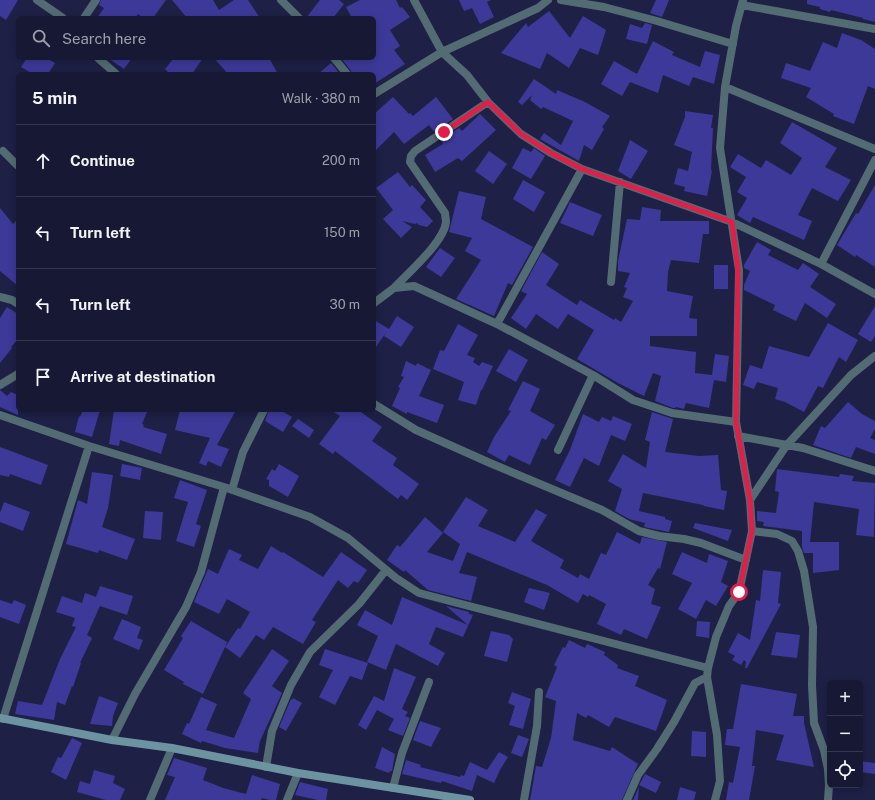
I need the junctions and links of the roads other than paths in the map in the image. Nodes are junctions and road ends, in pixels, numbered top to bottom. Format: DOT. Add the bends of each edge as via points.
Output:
graph roads {
  1 [pos="37,0"];
  2 [pos="96,0"];
  3 [pos="281,0"];
  4 [pos="414,0"];
  5 [pos="548,0"];
  6 [pos="561,0"];
  7 [pos="743,2"];
  8 [pos="60,16"];
  9 [pos="85,16"];
  10 [pos="297,16"];
  11 [pos="875,28"];
  12 [pos="732,44"];
  13 [pos="442,52"];
  14 [pos="100,60"];
  15 [pos="336,60"];
  16 [pos="114,72"];
  17 [pos="345,72"];
  18 [pos="725,87"];
  19 [pos="376,93"];
  20 [pos="488,102"];
  21 [pos="875,149"];
  22 [pos="3,152"];
  23 [pos="875,160"];
  24 [pos="16,164"];
  25 [pos="582,169"];
  26 [pos="620,182"];
  27 [pos="732,222"];
  28 [pos="821,264"];
  29 [pos="611,282"];
  30 [pos="394,288"];
  31 [pos="875,294"];
  32 [pos="0,297"];
  33 [pos="376,301"];
  34 [pos="16,303"];
  35 [pos="497,324"];
  36 [pos="875,356"];
  37 [pos="16,375"];
  38 [pos="593,376"];
  39 [pos="0,385"];
  40 [pos="376,405"];
  41 [pos="263,412"];
  42 [pos="0,415"];
  43 [pos="736,422"];
  44 [pos="738,436"];
  45 [pos="89,446"];
  46 [pos="786,446"];
  47 [pos="558,450"];
  48 [pos="875,471"];
  49 [pos="228,489"];
  50 [pos="750,500"];
  51 [pos="752,531"];
  52 [pos="746,560"];
  53 [pos="386,570"];
  54 [pos="708,668"];
  55 [pos="707,677"];
  56 [pos="429,682"];
  57 [pos="539,692"];
  58 [pos="1,718"];
  59 [pos="112,740"];
  60 [pos="172,748"];
  61 [pos="266,767"];
  62 [pos="298,773"];
  63 [pos="393,788"];
  64 [pos="150,800"];
  65 [pos="287,800"];
  66 [pos="470,800"];
  67 [pos="524,800"];
  68 [pos="627,800"];
  69 [pos="715,800"];
  70 [pos="828,800"];
  1 -- 8 [label="street"];
  2 -- 9 [label="street"];
  3 -- 10 [label="street"];
  4 -- 13 [label="street"];
  5 -- 13 [label="street" via="538,8"];
  6 -- 12 [label="street" via="604,7"];
  7 -- 11 [label="street"];
  7 -- 12 [label="street"];
  12 -- 18 [label="street"];
  13 -- 19 [label="street"];
  13 -- 20 [label="street" via="467,75"];
  14 -- 16 [label="street"];
  15 -- 17 [label="street"];
  18 -- 21 [label="street"];
  18 -- 27 [label="street" via="720,148"];
  20 -- 25 [label="street" via="521,134"];
  20 -- 30 [label="street" via="411,156 410,162 445,213 446,222 441,236"];
  22 -- 24 [label="street"];
  23 -- 28 [label="street"];
  25 -- 26 [label="street"];
  25 -- 35 [label="street"];
  26 -- 27 [label="street"];
  26 -- 29 [label="street"];
  27 -- 28 [label="street"];
  27 -- 43 [label="street" via="738,270"];
  28 -- 31 [label="street"];
  30 -- 33 [label="street"];
  30 -- 35 [label="street" via="414,286"];
  32 -- 34 [label="street"];
  35 -- 38 [label="street"];
  36 -- 46 [label="street" via="851,375"];
  37 -- 39 [label="street"];
  38 -- 43 [label="street" via="633,400 672,413"];
  38 -- 47 [label="street"];
  40 -- 52 [label="street" via="416,430 602,510 639,531 701,543"];
  41 -- 49 [label="street"];
  42 -- 45 [label="street"];
  43 -- 44 [label="street"];
  44 -- 46 [label="street"];
  44 -- 50 [label="street"];
  45 -- 49 [label="street"];
  45 -- 58 [label="street"];
  46 -- 48 [label="street" via="803,448"];
  46 -- 50 [label="street"];
  49 -- 53 [label="street" via="310,517 348,538"];
  49 -- 59 [label="street" via="201,572 186,607 135,694"];
  50 -- 51 [label="street"];
  51 -- 52 [label="street"];
  51 -- 70 [label="street" via="777,534 792,541 804,571 812,627 814,723 828,769"];
  52 -- 54 [label="street" via="739,592 729,606 716,637"];
  53 -- 54 [label="street" via="419,593"];
  53 -- 61 [label="street" via="360,604 310,652 291,686 272,731"];
  54 -- 55 [label="street"];
  55 -- 68 [label="street" via="695,683 674,722 638,775"];
  55 -- 69 [label="street" via="717,735 720,782"];
  56 -- 63 [label="street" via="402,753"];
  57 -- 67 [label="street" via="537,726"];
  58 -- 59 [label="street"];
  59 -- 60 [label="street"];
  60 -- 61 [label="street"];
  60 -- 64 [label="street"];
  61 -- 62 [label="street"];
  62 -- 63 [label="street"];
  62 -- 65 [label="street"];
  63 -- 66 [label="street"];
}
